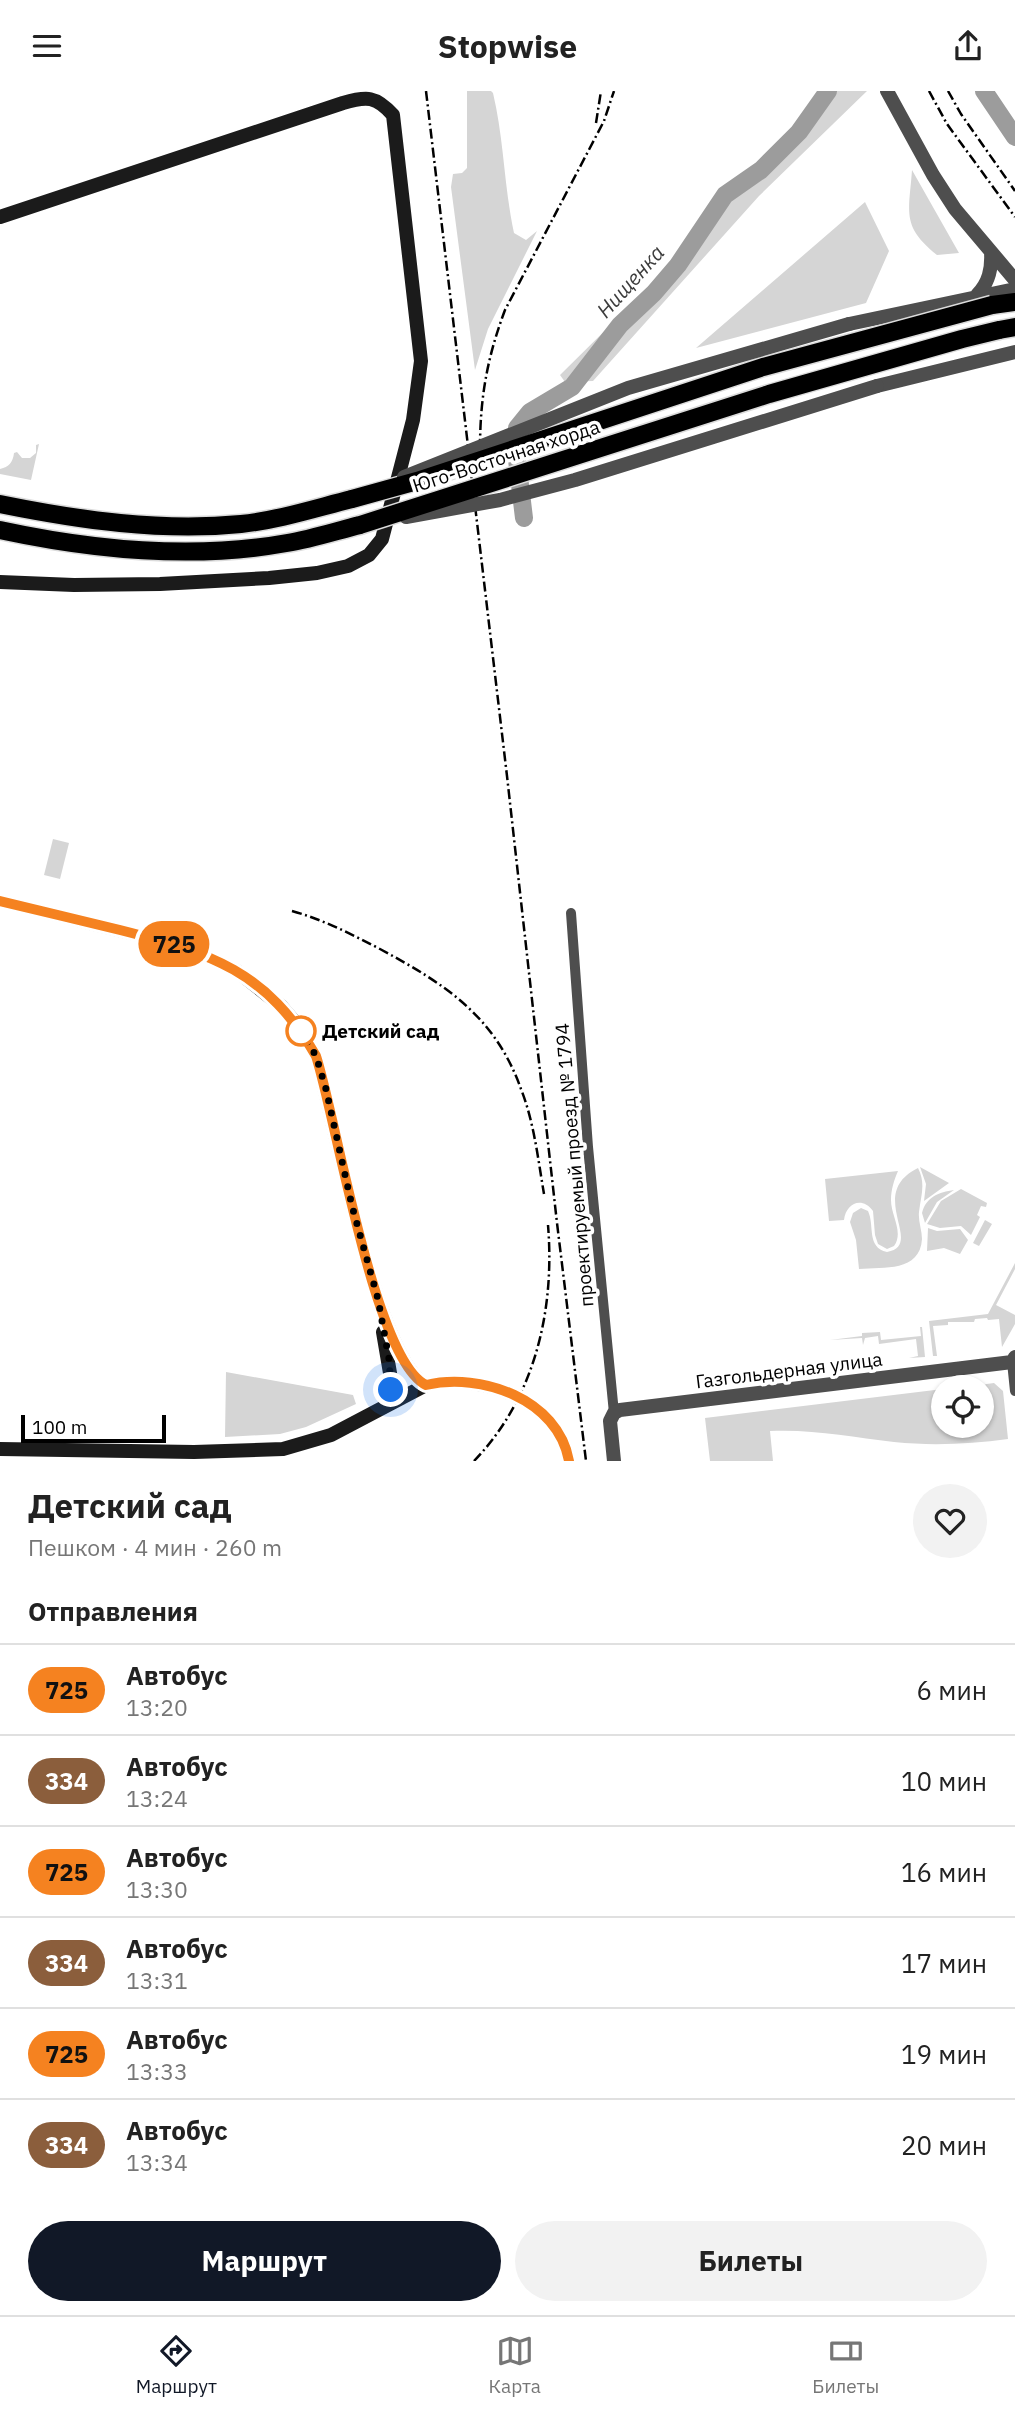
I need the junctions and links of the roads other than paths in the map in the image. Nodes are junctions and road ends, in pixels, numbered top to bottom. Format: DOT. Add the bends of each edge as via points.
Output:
graph roads {
  1 [pos="887,91"];
  2 [pos="0,217"];
  3 [pos="991,252"];
  4 [pos="1015,280"];
  5 [pos="1015,289"];
  6 [pos="977,295"];
  7 [pos="1015,302"];
  8 [pos="1015,327"];
  9 [pos="1015,352"];
  10 [pos="352,499"];
  11 [pos="0,505"];
  12 [pos="360,525"];
  13 [pos="0,530"];
  14 [pos="0,582"];
  15 [pos="0,901"];
  16 [pos="571,913"];
  17 [pos="378,1299"];
  18 [pos="1014,1361"];
  19 [pos="426,1385"];
  20 [pos="1015,1391"];
  21 [pos="389,1404"];
  22 [pos="614,1413"];
  23 [pos="0,1449"];
  24 [pos="569,1461"];
  25 [pos="614,1461"];
  1 -- 3 [label="street" via="933,175"];
  2 -- 14 [label="main road" via="284,122 372,98 393,115 421,361 413,420 382,539 369,555 348,566 317,573 160,585"];
  3 -- 4 [label="street"];
  3 -- 6 [label="street" via="986,287"];
  5 -- 6 [label="street"];
  6 -- 10 [label="street, bridge" via="849,324 628,389"];
  7 -- 10 [label="main road, Юго-Восточная хорда, bridge" via="763,367"];
  8 -- 12 [label="main road, Юго-Восточная хорда, bridge" via="769,394"];
  9 -- 12 [label="street, bridge" via="877,386 513,497"];
  10 -- 11 [label="main road, Юго-Восточная хорда" via="242,524 200,526 102,521"];
  12 -- 13 [label="main road, Юго-Восточная хорда" via="287,543 210,551 100,546"];
  15 -- 17 [label="main road" via="191,949 237,971 281,1006 316,1056"];
  16 -- 22 [label="street, проектируемый проезд № 1794"];
  17 -- 19 [label="main road" via="398,1350"];
  17 -- 21 [label="main road" via="390,1369"];
  18 -- 20 [label="street"];
  18 -- 22 [label="street, Газгольдерная улица"];
  19 -- 21 [label="main road"];
  19 -- 24 [label="main road" via="470,1382 509,1393 550,1421 561,1436"];
  21 -- 23 [label="main road" via="324,1438 283,1449"];
  22 -- 25 [label="street" via="610,1421"];
}
